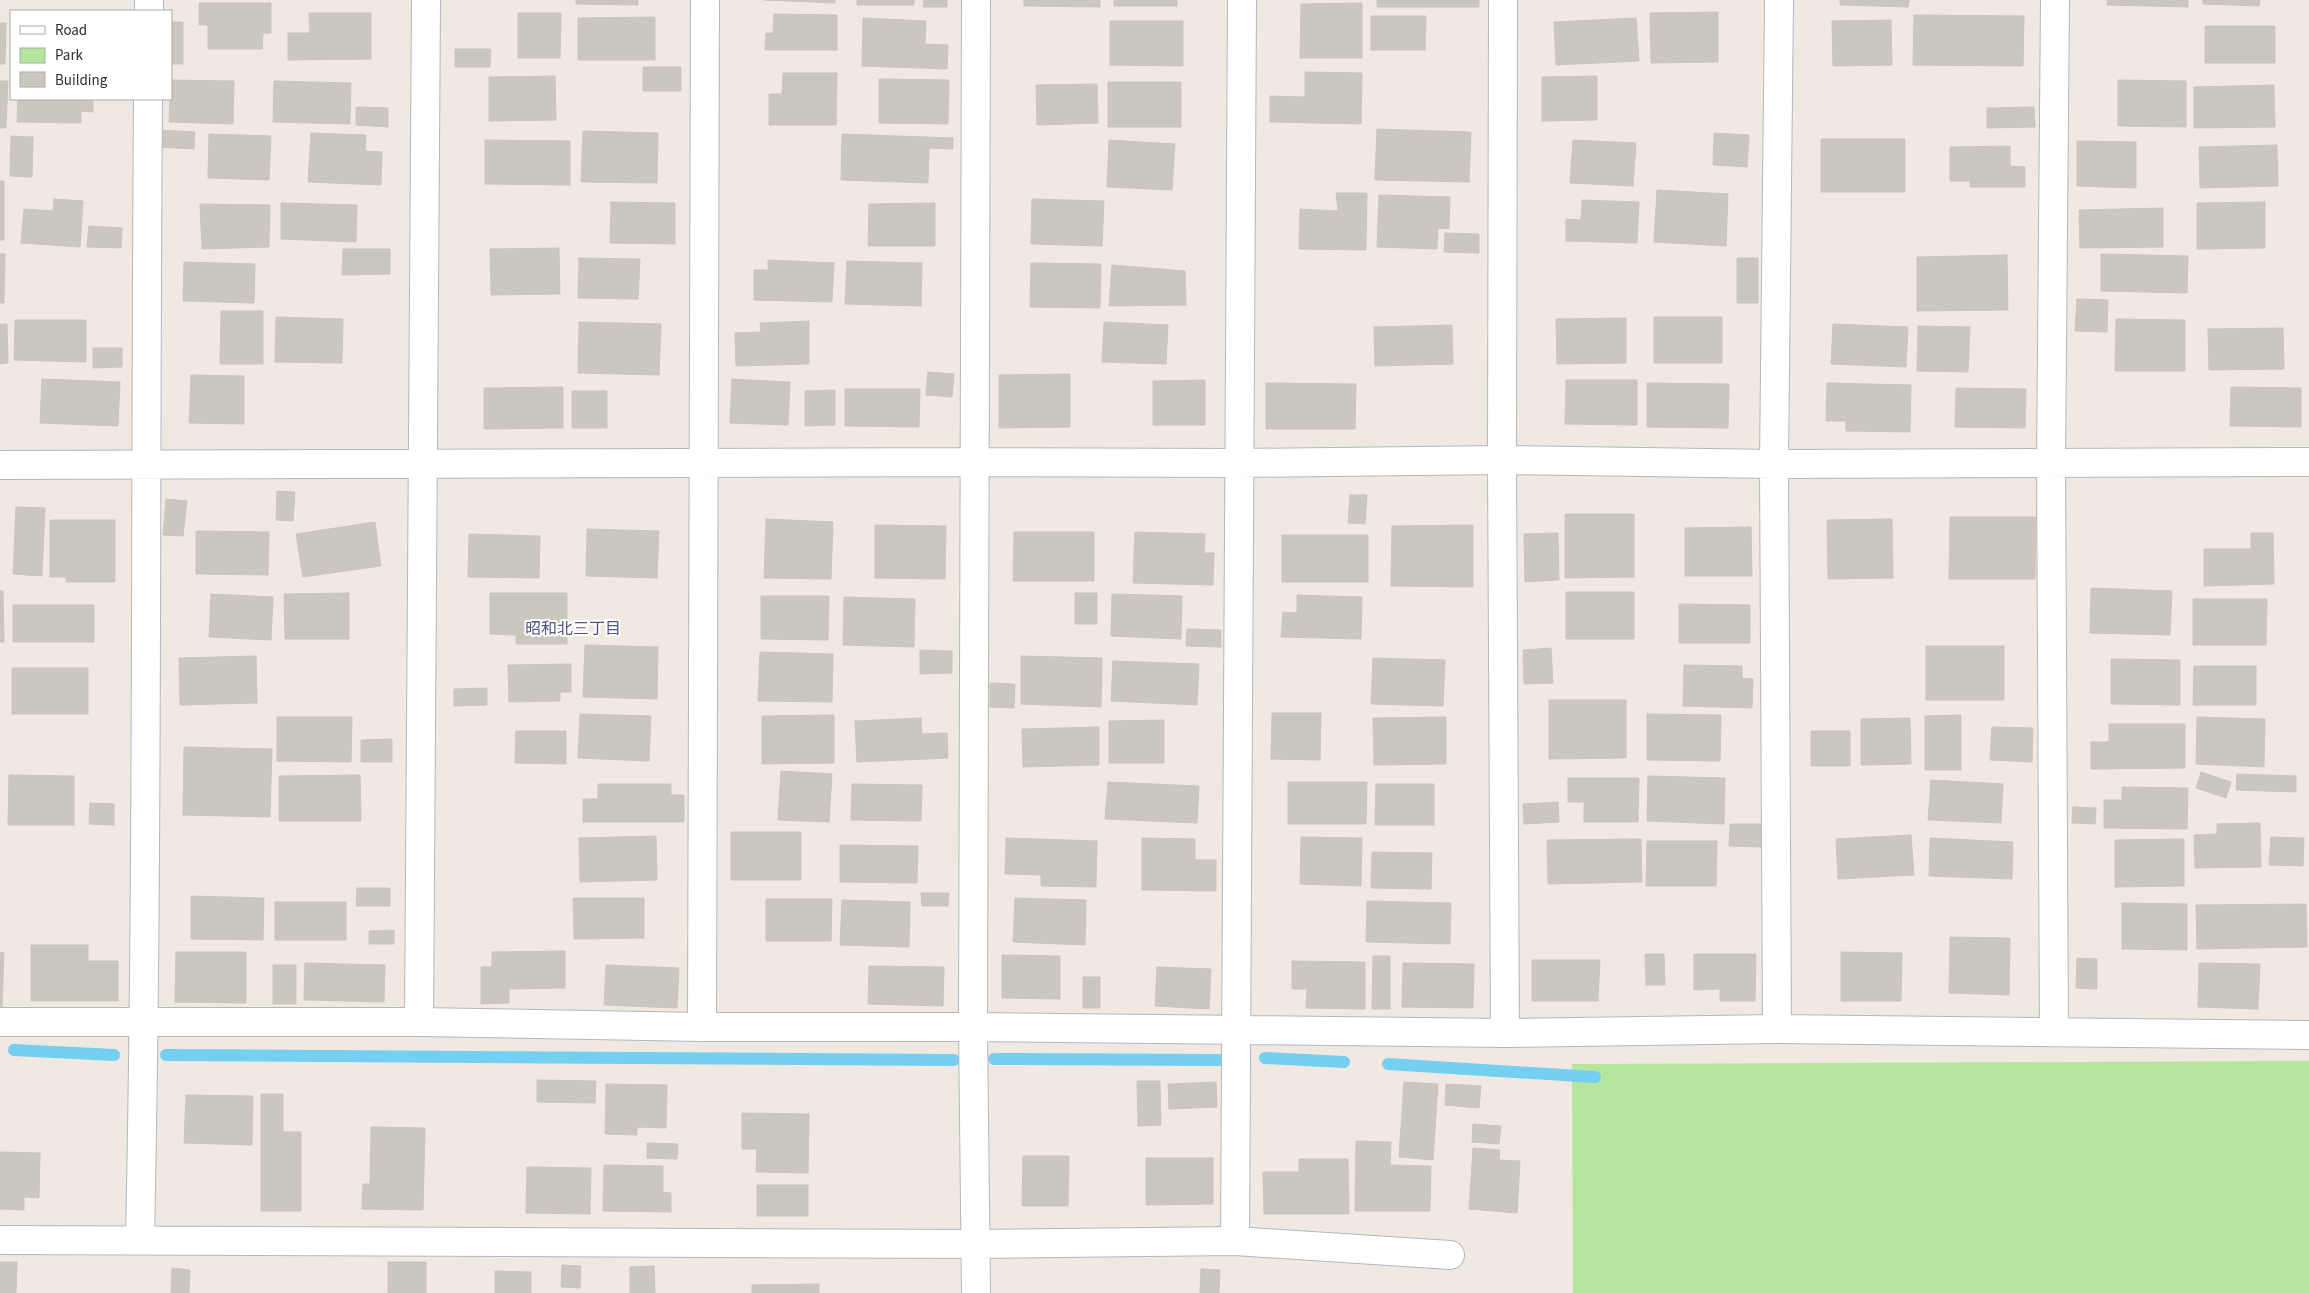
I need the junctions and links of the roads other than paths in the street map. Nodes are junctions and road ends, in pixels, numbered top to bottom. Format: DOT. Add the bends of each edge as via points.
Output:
graph roads {
  1 [pos="426,0"];
  2 [pos="704,0"];
  3 [pos="976,0"];
  4 [pos="1242,0"];
  5 [pos="1503,0"];
  6 [pos="1779,0"];
  7 [pos="2055,0"];
  8 [pos="148,100"];
  9 [pos="1502,460"];
  10 [pos="974,462"];
  11 [pos="2309,462"];
  12 [pos="704,463"];
  13 [pos="1239,463"];
  14 [pos="2051,463"];
  15 [pos="145,464"];
  16 [pos="424,464"];
  17 [pos="1774,464"];
  18 [pos="0,465"];
  19 [pos="145,1020"];
  20 [pos="0,1022"];
  21 [pos="419,1022"];
  22 [pos="702,1027"];
  23 [pos="973,1027"];
  24 [pos="1236,1029"];
  25 [pos="1777,1029"];
  26 [pos="2054,1032"];
  27 [pos="1505,1033"];
  28 [pos="2309,1035"];
  29 [pos="0,1240"];
  30 [pos="140,1240"];
  31 [pos="1235,1241"];
  32 [pos="975,1244"];
  33 [pos="1450,1254"];
  34 [pos="976,1293"];
  1 -- 16 [label="street"];
  2 -- 12 [label="street"];
  3 -- 10 [label="street"];
  4 -- 13 [label="street"];
  5 -- 9 [label="street"];
  6 -- 17 [label="street"];
  7 -- 14 [label="street"];
  8 -- 15 [label="street"];
  9 -- 13 [label="street"];
  9 -- 17 [label="street"];
  9 -- 27 [label="street"];
  10 -- 12 [label="street"];
  10 -- 13 [label="street"];
  10 -- 23 [label="street"];
  11 -- 14 [label="street"];
  12 -- 16 [label="street"];
  12 -- 22 [label="street"];
  13 -- 24 [label="street"];
  14 -- 17 [label="street"];
  14 -- 26 [label="street"];
  15 -- 16 [label="street"];
  15 -- 18 [label="street"];
  15 -- 19 [label="street"];
  16 -- 21 [label="street"];
  17 -- 25 [label="street"];
  19 -- 20 [label="street"];
  19 -- 21 [label="street"];
  19 -- 30 [label="street"];
  21 -- 22 [label="street"];
  22 -- 23 [label="street"];
  23 -- 24 [label="street"];
  23 -- 32 [label="street"];
  24 -- 27 [label="street"];
  24 -- 31 [label="street"];
  25 -- 26 [label="street"];
  25 -- 27 [label="street"];
  26 -- 28 [label="street"];
  29 -- 30 [label="street"];
  30 -- 32 [label="street"];
  31 -- 32 [label="street"];
  31 -- 33 [label="street"];
  32 -- 34 [label="street"];
}
